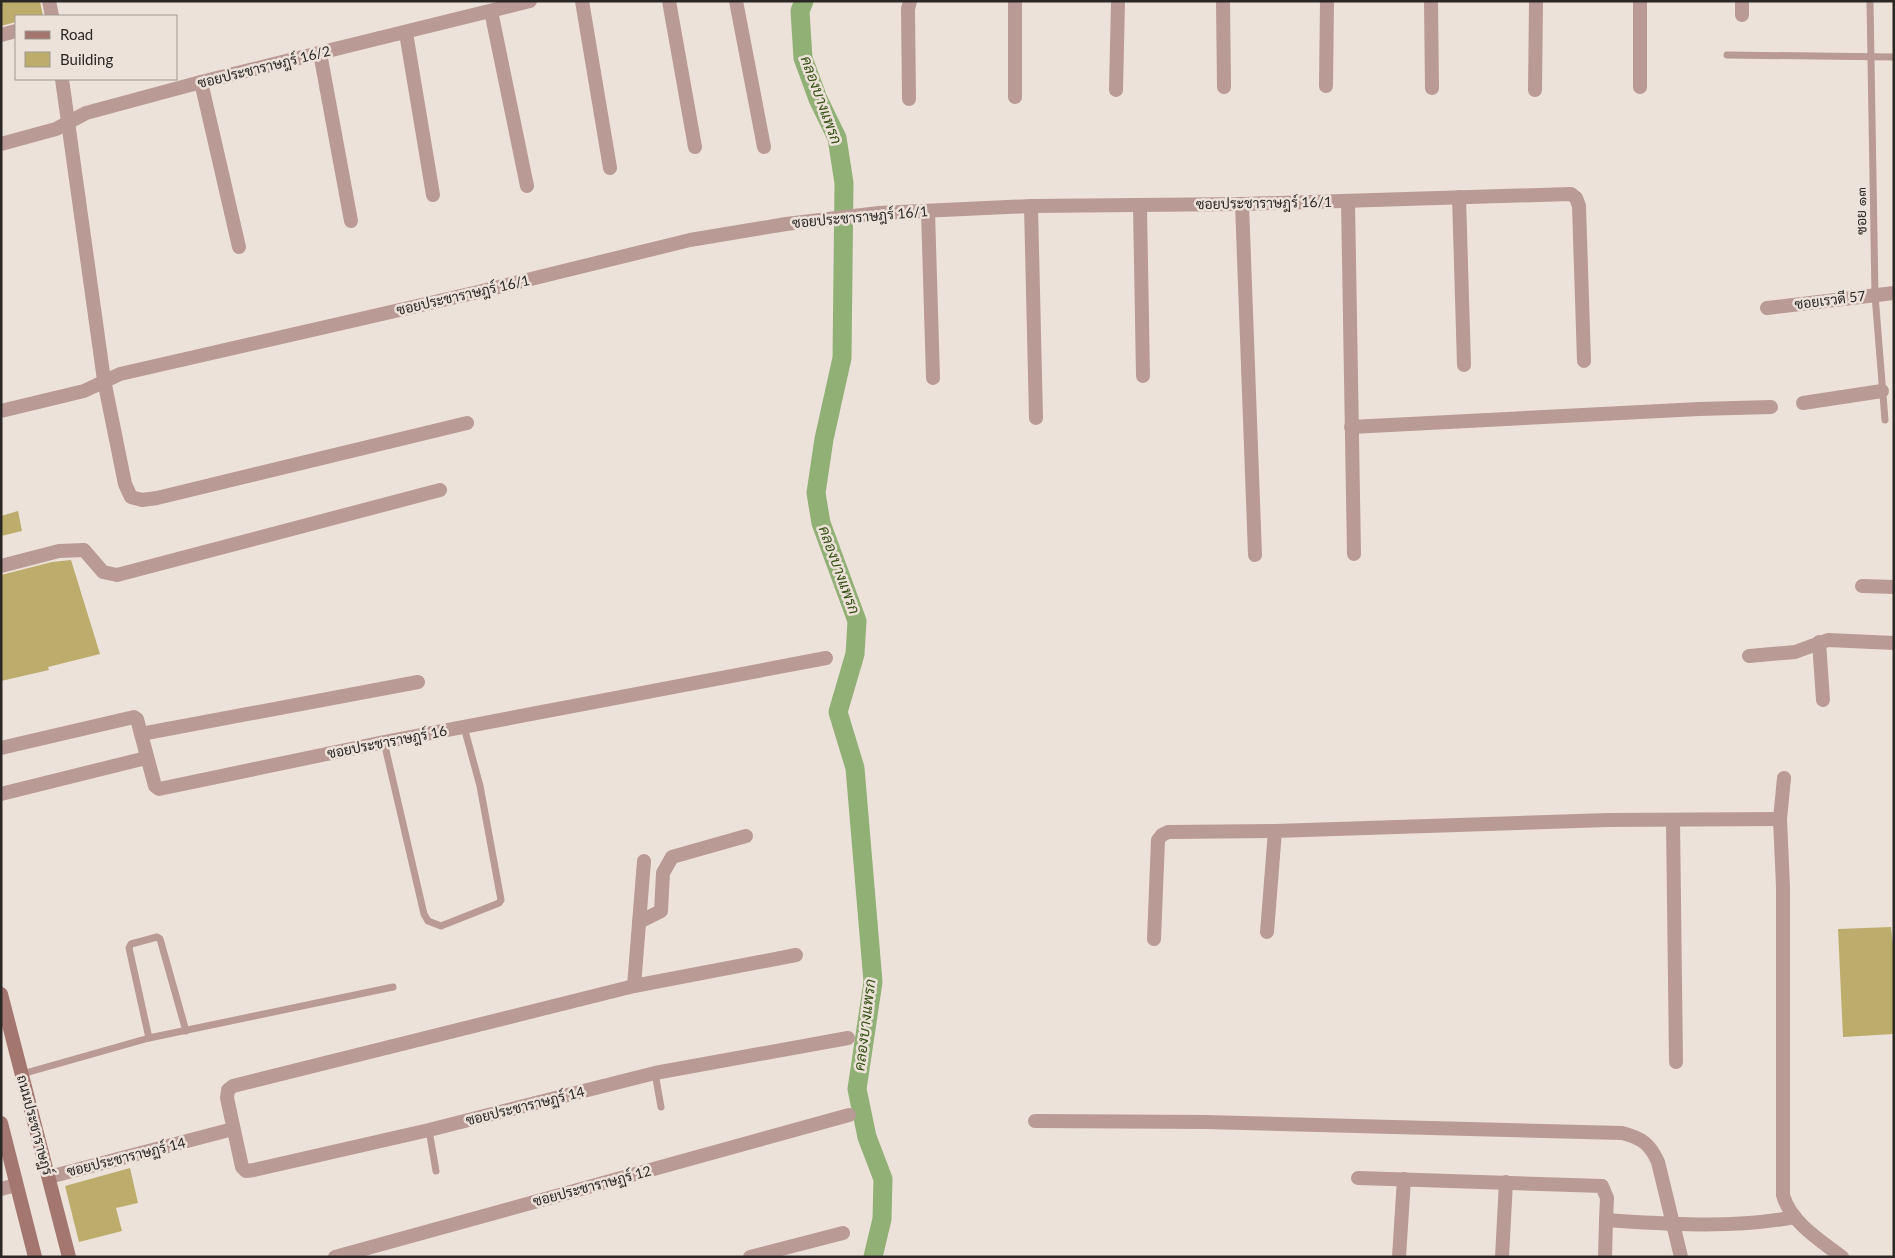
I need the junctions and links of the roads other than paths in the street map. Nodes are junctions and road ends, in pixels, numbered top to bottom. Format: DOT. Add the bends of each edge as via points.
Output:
graph roads {
  1 [pos="49,1"];
  2 [pos="530,1"];
  3 [pos="582,1"];
  4 [pos="670,1"];
  5 [pos="736,1"];
  6 [pos="910,1"];
  7 [pos="1015,1"];
  8 [pos="1118,1"];
  9 [pos="1223,1"];
  10 [pos="1327,1"];
  11 [pos="1431,1"];
  12 [pos="1536,1"];
  13 [pos="1640,1"];
  14 [pos="1870,1"];
  15 [pos="491,11"];
  16 [pos="52,15"];
  17 [pos="15,31"];
  18 [pos="406,33"];
  19 [pos="1,35"];
  20 [pos="320,53"];
  21 [pos="1727,55"];
  22 [pos="1872,57"];
  23 [pos="1894,57"];
  24 [pos="62,80"];
  25 [pos="201,82"];
  26 [pos="1326,86"];
  27 [pos="1224,87"];
  28 [pos="1640,87"];
  29 [pos="1432,88"];
  30 [pos="1116,90"];
  31 [pos="1535,90"];
  32 [pos="1015,97"];
  33 [pos="909,99"];
  34 [pos="69,122"];
  35 [pos="1,144"];
  36 [pos="695,147"];
  37 [pos="764,147"];
  38 [pos="610,168"];
  39 [pos="527,186"];
  40 [pos="433,194"];
  41 [pos="1459,197"];
  42 [pos="1348,201"];
  43 [pos="1242,204"];
  44 [pos="1031,206"];
  45 [pos="1140,206"];
  46 [pos="928,211"];
  47 [pos="351,221"];
  48 [pos="239,247"];
  49 [pos="1894,293"];
  50 [pos="1874,295"];
  51 [pos="1767,308"];
  52 [pos="1584,361"];
  53 [pos="1464,365"];
  54 [pos="1143,376"];
  55 [pos="933,378"];
  56 [pos="104,380"];
  57 [pos="1882,391"];
  58 [pos="1803,403"];
  59 [pos="1771,407"];
  60 [pos="1,411"];
  61 [pos="1036,418"];
  62 [pos="1885,420"];
  63 [pos="467,423"];
  64 [pos="1351,427"];
  65 [pos="440,490"];
  66 [pos="1354,554"];
  67 [pos="1255,555"];
  68 [pos="1,566"];
  69 [pos="1862,586"];
  70 [pos="1894,587"];
  71 [pos="1819,642"];
  72 [pos="1894,643"];
  73 [pos="1749,656"];
  74 [pos="826,658"];
  75 [pos="418,682"];
  76 [pos="1823,700"];
  77 [pos="464,727"];
  78 [pos="141,734"];
  79 [pos="384,742"];
  80 [pos="1,748"];
  81 [pos="146,758"];
  82 [pos="1784,778"];
  83 [pos="1,794"];
  84 [pos="1673,820"];
  85 [pos="1780,820"];
  86 [pos="1274,831"];
  87 [pos="746,836"];
  88 [pos="644,861"];
  89 [pos="639,922"];
  90 [pos="1267,932"];
  91 [pos="1154,939"];
  92 [pos="796,955"];
  93 [pos="634,986"];
  94 [pos="393,987"];
  95 [pos="1,994"];
  96 [pos="186,1031"];
  97 [pos="149,1038"];
  98 [pos="848,1038"];
  99 [pos="1676,1062"];
  100 [pos="655,1073"];
  101 [pos="22,1074"];
  102 [pos="661,1107"];
  103 [pos="849,1114"];
  104 [pos="1035,1121"];
  105 [pos="1,1123"];
  106 [pos="232,1130"];
  107 [pos="428,1130"];
  108 [pos="436,1171"];
  109 [pos="48,1177"];
  110 [pos="1358,1178"];
  111 [pos="1404,1179"];
  112 [pos="1506,1182"];
  113 [pos="16,1185"];
  114 [pos="1,1189"];
  115 [pos="1795,1217"];
  116 [pos="1606,1220"];
  117 [pos="1675,1225"];
  118 [pos="843,1233"];
  119 [pos="35,1257"];
  120 [pos="69,1257"];
  121 [pos="336,1257"];
  122 [pos="750,1257"];
  123 [pos="1399,1257"];
  124 [pos="1502,1257"];
  125 [pos="1605,1257"];
  126 [pos="1681,1257"];
  127 [pos="1842,1257"];
  1 -- 16 [label="street"];
  2 -- 15 [label="street, ซอยประชาราษฎร์ 16/2"];
  3 -- 38 [label="street"];
  4 -- 36 [label="street"];
  5 -- 37 [label="street"];
  6 -- 33 [label="street"];
  7 -- 32 [label="street"];
  8 -- 30 [label="street"];
  9 -- 27 [label="street"];
  10 -- 26 [label="street"];
  11 -- 29 [label="street"];
  12 -- 31 [label="street"];
  13 -- 28 [label="street"];
  14 -- 22 [label="lane, ซอย ๑๓"];
  15 -- 18 [label="street, ซอยประชาราษฎร์ 16/2"];
  15 -- 39 [label="street"];
  17 -- 19 [label="street"];
  18 -- 20 [label="street, ซอยประชาราษฎร์ 16/2"];
  18 -- 40 [label="street"];
  20 -- 25 [label="street, ซอยประชาราษฎร์ 16/2"];
  20 -- 47 [label="street"];
  21 -- 22 [label="lane"];
  22 -- 23 [label="lane"];
  22 -- 50 [label="lane, ซอย ๑๓"];
  24 -- 34 [label="street"];
  25 -- 34 [label="street, ซอยประชาราษฎร์ 16/2" via="86,113"];
  25 -- 48 [label="street"];
  34 -- 35 [label="street, ซอยประชาราษฎร์ 16/2" via="56,129"];
  34 -- 56 [label="street"];
  41 -- 42 [label="street, ซอยประชาราษฎร์ 16/1"];
  41 -- 52 [label="street, ซอยประชาราษฎร์ 16/1" via="1563,193 1576,198 1579,206"];
  41 -- 53 [label="street"];
  42 -- 43 [label="street, ซอยประชาราษฎร์ 16/1"];
  42 -- 64 [label="street"];
  43 -- 45 [label="street, ซอยประชาราษฎร์ 16/1"];
  43 -- 67 [label="street"];
  44 -- 45 [label="street, ซอยประชาราษฎร์ 16/1"];
  44 -- 46 [label="street, ซอยประชาราษฎร์ 16/1"];
  44 -- 61 [label="street"];
  45 -- 54 [label="street"];
  46 -- 55 [label="street"];
  46 -- 56 [label="street, ซอยประชาราษฎร์ 16/1" via="832,218 690,240"];
  49 -- 50 [label="street, ซอยเรวดี 57"];
  50 -- 51 [label="street, ซอยเรวดี 57"];
  50 -- 57 [label="lane, ซอย ๑๓"];
  56 -- 60 [label="street, ซอยประชาราษฎร์ 16/1" via="84,390"];
  56 -- 63 [label="street" via="125,484 131,497 142,500"];
  57 -- 58 [label="street"];
  57 -- 62 [label="lane, ซอย ๑๓"];
  59 -- 64 [label="street"];
  64 -- 66 [label="street"];
  65 -- 68 [label="street" via="117,575 103,572 84,550 59,551"];
  69 -- 70 [label="street"];
  71 -- 72 [label="street" via="1834,639"];
  71 -- 73 [label="street" via="1787,654"];
  71 -- 76 [label="street"];
  74 -- 77 [label="street, ซอยประชาราษฎร์ 16"];
  75 -- 78 [label="street"];
  77 -- 79 [label="street, ซอยประชาราษฎร์ 16"];
  77 -- 79 [label="lane" via="480,786 500,900 441,926 428,921 424,914"];
  78 -- 80 [label="street, ซอยประชาราษฎร์ 16" via="137,719 132,717"];
  78 -- 81 [label="street, ซอยประชาราษฎร์ 16"];
  79 -- 81 [label="street, ซอยประชาราษฎร์ 16" via="159,789 155,786"];
  81 -- 83 [label="street"];
  82 -- 85 [label="street"];
  84 -- 85 [label="street"];
  84 -- 86 [label="street"];
  84 -- 99 [label="street"];
  85 -- 115 [label="street" via="1783,887 1782,1186 1785,1204"];
  86 -- 90 [label="street"];
  86 -- 91 [label="street" via="1168,832 1162,835 1158,840"];
  87 -- 89 [label="street" via="672,857 663,873 661,911"];
  88 -- 89 [label="street"];
  89 -- 93 [label="street"];
  92 -- 93 [label="street"];
  93 -- 106 [label="street, ซอยประชาราษฏร์ 14" via="233,1086 228,1090 227,1098"];
  94 -- 96 [label="lane"];
  95 -- 101 [label="main road, ถนนประชาราษฎร์"];
  96 -- 97 [label="lane"];
  96 -- 97 [label="lane" via="160,938 157,937 131,944 129,948"];
  97 -- 101 [label="lane"];
  98 -- 100 [label="street, ซอยประชาราษฏร์ 14"];
  100 -- 102 [label="lane"];
  100 -- 107 [label="street, ซอยประชาราษฏร์ 14"];
  101 -- 109 [label="main road, ถนนประชาราษฎร์"];
  103 -- 121 [label="street, ซอยประชาราษฏร์ 12"];
  104 -- 117 [label="street" via="1622,1133 1641,1138 1652,1149"];
  105 -- 113 [label="main road"];
  106 -- 107 [label="street, ซอยประชาราษฏร์ 14" via="242,1168 246,1171"];
  106 -- 109 [label="street, ซอยประชาราษฏร์ 14"];
  107 -- 108 [label="lane"];
  109 -- 120 [label="main road, ถนนประชาราษฎร์"];
  110 -- 111 [label="street"];
  111 -- 112 [label="street"];
  111 -- 123 [label="street"];
  112 -- 116 [label="street" via="1602,1186 1607,1198"];
  112 -- 124 [label="street"];
  113 -- 114 [label="street"];
  113 -- 119 [label="main road"];
  115 -- 117 [label="street" via="1741,1224"];
  115 -- 127 [label="street"];
  116 -- 117 [label="street"];
  116 -- 125 [label="street"];
  117 -- 126 [label="street"];
  118 -- 122 [label="street"];
}
